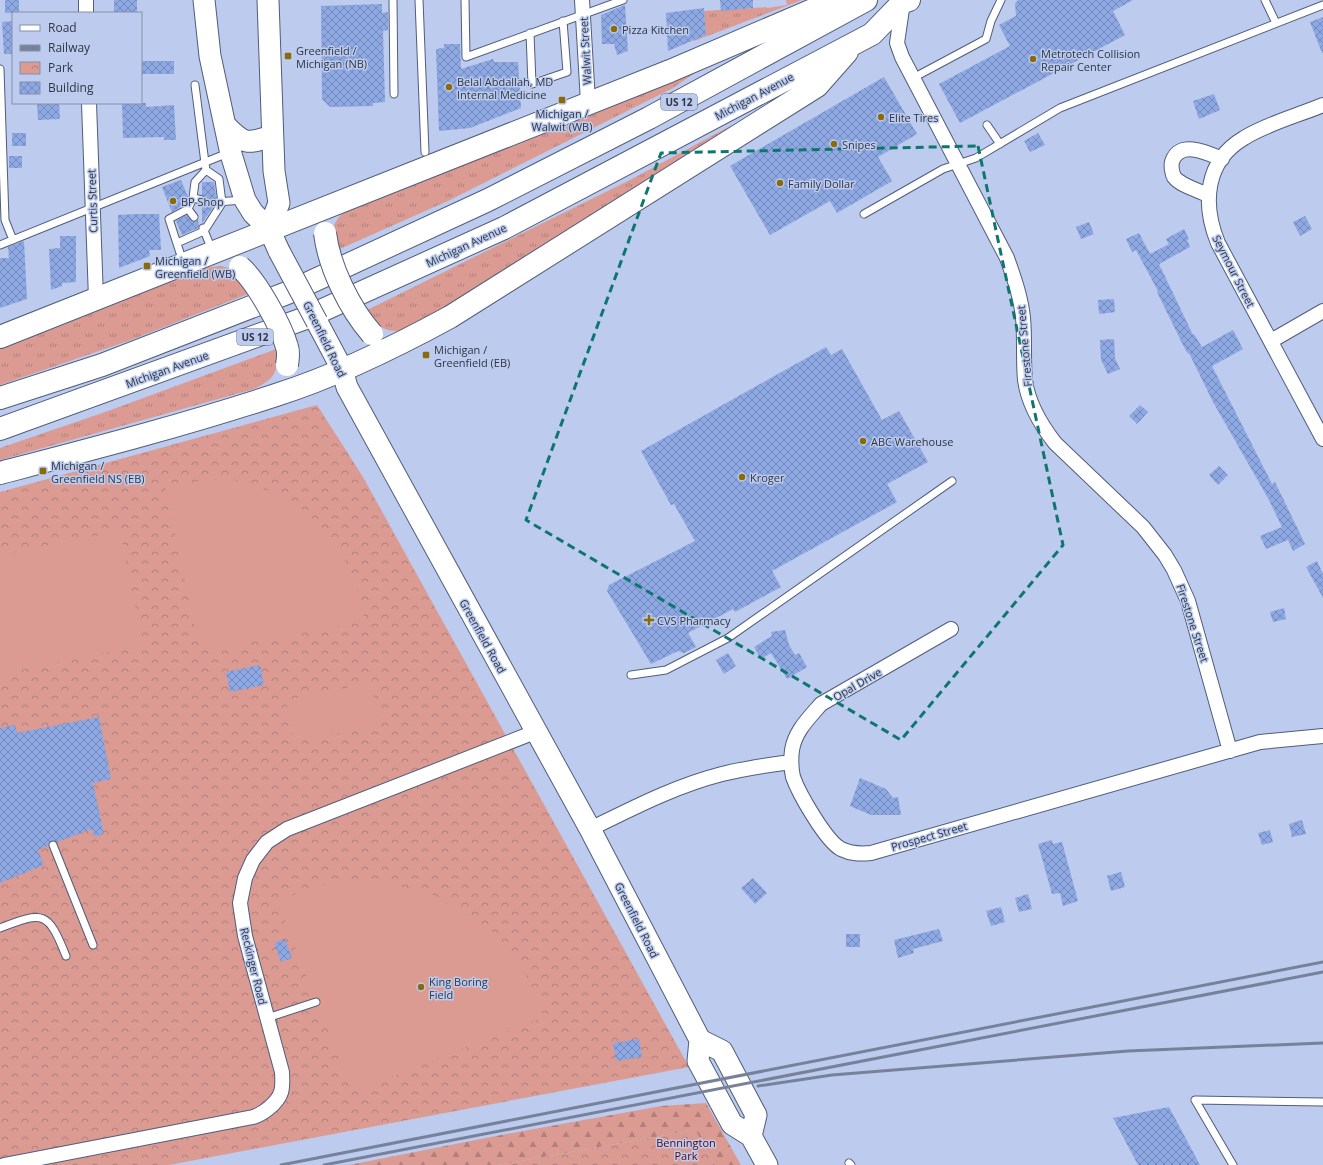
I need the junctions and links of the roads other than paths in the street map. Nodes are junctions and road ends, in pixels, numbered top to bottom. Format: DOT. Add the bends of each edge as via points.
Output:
graph roads {
  1 [pos="86,0"];
  2 [pos="204,0"];
  3 [pos="268,0"];
  4 [pos="393,0"];
  5 [pos="420,0"];
  6 [pos="465,0"];
  7 [pos="582,0"];
  8 [pos="623,0"];
  9 [pos="866,0"];
  10 [pos="1001,0"];
  11 [pos="1265,0"];
  12 [pos="901,1"];
  13 [pos="824,2"];
  14 [pos="1323,5"];
  15 [pos="86,12"];
  16 [pos="583,15"];
  17 [pos="563,21"];
  18 [pos="1276,23"];
  19 [pos="530,33"];
  20 [pos="856,43"];
  21 [pos="0,69"];
  22 [pos="913,78"];
  23 [pos="195,85"];
  24 [pos="394,94"];
  25 [pos="588,102"];
  26 [pos="89,104"];
  27 [pos="1323,105"];
  28 [pos="225,125"];
  29 [pos="987,125"];
  30 [pos="272,136"];
  31 [pos="1000,144"];
  32 [pos="231,152"];
  33 [pos="425,152"];
  34 [pos="1222,159"];
  35 [pos="958,164"];
  36 [pos="205,167"];
  37 [pos="1208,195"];
  38 [pos="193,198"];
  39 [pos="202,200"];
  40 [pos="245,200"];
  41 [pos="219,203"];
  42 [pos="333,204"];
  43 [pos="93,209"];
  44 [pos="188,209"];
  45 [pos="864,214"];
  46 [pos="194,217"];
  47 [pos="269,229"];
  48 [pos="204,230"];
  49 [pos="13,240"];
  50 [pos="177,243"];
  51 [pos="0,245"];
  52 [pos="213,252"];
  53 [pos="184,264"];
  54 [pos="96,299"];
  55 [pos="1323,310"];
  56 [pos="0,337"];
  57 [pos="1271,341"];
  58 [pos="392,346"];
  59 [pos="342,369"];
  60 [pos="0,398"];
  61 [pos="264,399"];
  62 [pos="0,429"];
  63 [pos="1323,439"];
  64 [pos="0,473"];
  65 [pos="952,481"];
  66 [pos="951,629"];
  67 [pos="631,675"];
  68 [pos="535,732"];
  69 [pos="1323,736"];
  70 [pos="1230,751"];
  71 [pos="791,762"];
  72 [pos="590,829"];
  73 [pos="53,845"];
  74 [pos="0,928"];
  75 [pos="93,945"];
  76 [pos="66,956"];
  77 [pos="316,1002"];
  78 [pos="267,1018"];
  79 [pos="1323,1102"];
  80 [pos="4,1165"];
  81 [pos="767,1165"];
  82 [pos="1233,1165"];
  1 -- 15 [label="street"];
  2 -- 28 [label="main road, Greenfield Road" via="210,56"];
  3 -- 30 [label="main road"];
  4 -- 24 [label="lane"];
  5 -- 33 [label="lane"];
  6 -- 19 [label="lane" via="466,57"];
  7 -- 16 [label="street, Walwit Street"];
  8 -- 16 [label="lane"];
  9 -- 60 [label="main road, US 12" via="628,129 488,200 301,287 102,365"];
  10 -- 22 [label="lane" via="986,39"];
  11 -- 18 [label="lane"];
  12 -- 20 [label="main road, Michigan Avenue / US 12" via="872,34"];
  12 -- 22 [label="street, Firestone Street" via="897,43"];
  13 -- 25 [label="main road" via="670,71"];
  14 -- 18 [label="lane"];
  16 -- 17 [label="lane"];
  16 -- 25 [label="street, Walwit Street"];
  17 -- 19 [label="lane"];
  17 -- 19 [label="lane" via="566,72 532,84"];
  18 -- 31 [label="lane" via="1060,108"];
  20 -- 58 [label="main road" via="817,86 450,317"];
  20 -- 62 [label="main road, Michigan Avenue / US 12" via="504,228 303,319"];
  21 -- 49 [label="lane" via="5,220"];
  22 -- 35 [label="street, Firestone Street"];
  23 -- 36 [label="lane"];
  25 -- 42 [label="main road"];
  26 -- 43 [label="street, Curtis Street"];
  27 -- 34 [label="street, Seymour Street" via="1249,135 1234,145"];
  28 -- 30 [label="main road" via="238,139 252,143"];
  28 -- 32 [label="main road, Greenfield Road"];
  29 -- 31 [label="lane"];
  30 -- 47 [label="main road" via="274,171 280,203"];
  31 -- 35 [label="lane" via="976,158"];
  32 -- 36 [label="lane"];
  32 -- 40 [label="main road, Greenfield Road"];
  34 -- 37 [label="street, Seymour Street" via="1211,180"];
  34 -- 37 [label="street" via="1201,150 1188,149 1174,158 1171,167 1174,177"];
  35 -- 45 [label="lane" via="943,169"];
  35 -- 70 [label="street, Firestone Street" via="1007,258 1016,284 1023,318 1025,380 1034,409 1055,443 1143,528 1174,570 1188,602"];
  36 -- 38 [label="lane" via="195,182"];
  36 -- 41 [label="lane" via="219,179"];
  36 -- 43 [label="lane"];
  37 -- 57 [label="street, Seymour Street" via="1209,216 1218,243"];
  38 -- 39 [label="lane"];
  38 -- 44 [label="lane"];
  40 -- 41 [label="lane"];
  40 -- 47 [label="main road, Greenfield Road" via="253,213"];
  41 -- 48 [label="lane"];
  42 -- 47 [label="main road"];
  42 -- 58 [label="main road, bridge" via="325,234 331,262 360,320 372,334"];
  43 -- 49 [label="lane"];
  43 -- 54 [label="street, Curtis Street"];
  44 -- 46 [label="lane"];
  44 -- 50 [label="lane" via="169,219"];
  47 -- 52 [label="main road"];
  47 -- 59 [label="main road, Greenfield Road, bridge"];
  48 -- 50 [label="lane"];
  48 -- 52 [label="lane"];
  49 -- 51 [label="lane"];
  50 -- 53 [label="lane"];
  52 -- 53 [label="main road"];
  52 -- 61 [label="main road, bridge" via="240,267 256,283 284,338 288,352 287,365"];
  53 -- 54 [label="main road"];
  54 -- 56 [label="main road"];
  55 -- 57 [label="street"];
  57 -- 63 [label="street, Seymour Street"];
  58 -- 59 [label="main road"];
  59 -- 61 [label="main road"];
  59 -- 68 [label="main road, Greenfield Road" via="347,387"];
  61 -- 64 [label="main road" via="111,444"];
  65 -- 67 [label="lane" via="728,638 666,670"];
  66 -- 71 [label="street, Opal Drive" via="821,704 805,721 795,737"];
  68 -- 72 [label="main road, Greenfield Road"];
  68 -- 78 [label="street, Reckinger Road" via="287,829 266,842 252,860 240,903 245,936"];
  69 -- 70 [label="street, Prospect Street" via="1260,742"];
  70 -- 71 [label="street, Prospect Street" via="860,854 841,849 828,838 796,787"];
  71 -- 72 [label="street" via="747,768 705,778 656,797"];
  72 -- 81 [label="main road, Greenfield Road" via="700,1040 698,1061 701,1067 732,1124 751,1136"];
  73 -- 75 [label="lane"];
  74 -- 76 [label="lane" via="25,918 42,918 51,924"];
  77 -- 78 [label="lane"];
  78 -- 80 [label="street, Reckinger Road" via="282,1072 282,1088 278,1100 260,1116"];
  79 -- 82 [label="lane" via="1195,1100"];
}
